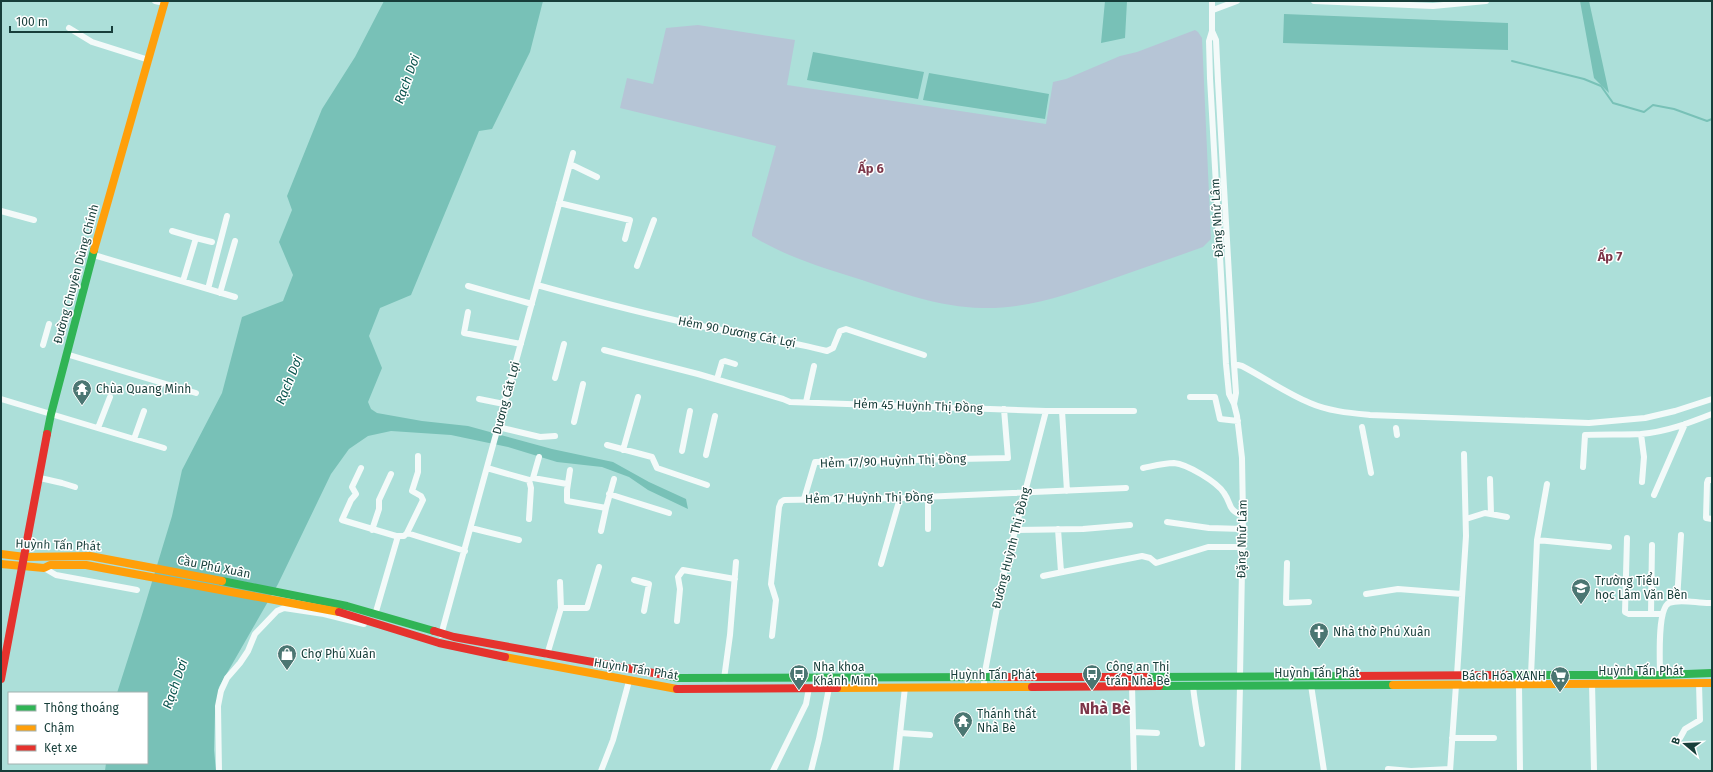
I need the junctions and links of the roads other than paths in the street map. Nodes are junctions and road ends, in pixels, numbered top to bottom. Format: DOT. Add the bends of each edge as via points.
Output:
graph roads {
  1 [pos="155,1"];
  2 [pos="1212,1"];
  3 [pos="1237,1"];
  4 [pos="1314,1"];
  5 [pos="1486,1"];
  6 [pos="165,2"];
  7 [pos="1213,10"];
  8 [pos="69,28"];
  9 [pos="1212,31"];
  10 [pos="149,60"];
  11 [pos="573,153"];
  12 [pos="570,164"];
  13 [pos="597,177"];
  14 [pos="559,204"];
  15 [pos="1,211"];
  16 [pos="227,216"];
  17 [pos="34,220"];
  18 [pos="654,220"];
  19 [pos="172,231"];
  20 [pos="196,238"];
  21 [pos="625,239"];
  22 [pos="212,242"];
  23 [pos="235,242"];
  24 [pos="94,255"];
  25 [pos="637,266"];
  26 [pos="183,281"];
  27 [pos="537,285"];
  28 [pos="468,286"];
  29 [pos="208,289"];
  30 [pos="220,293"];
  31 [pos="235,298"];
  32 [pos="532,304"];
  33 [pos="468,312"];
  34 [pos="49,324"];
  35 [pos="521,344"];
  36 [pos="564,344"];
  37 [pos="43,345"];
  38 [pos="604,350"];
  39 [pos="66,354"];
  40 [pos="924,355"];
  41 [pos="735,364"];
  42 [pos="1234,364"];
  43 [pos="814,366"];
  44 [pos="555,378"];
  45 [pos="717,379"];
  46 [pos="583,384"];
  47 [pos="196,393"];
  48 [pos="110,397"];
  49 [pos="638,397"];
  50 [pos="1190,397"];
  51 [pos="1,399"];
  52 [pos="479,399"];
  53 [pos="1712,399"];
  54 [pos="806,402"];
  55 [pos="504,404"];
  56 [pos="1234,404"];
  57 [pos="1004,409"];
  58 [pos="144,411"];
  59 [pos="690,411"];
  60 [pos="1046,411"];
  61 [pos="1062,411"];
  62 [pos="1134,411"];
  63 [pos="51,414"];
  64 [pos="1712,414"];
  65 [pos="715,416"];
  66 [pos="1238,421"];
  67 [pos="574,422"];
  68 [pos="1685,424"];
  69 [pos="98,428"];
  70 [pos="498,429"];
  71 [pos="1362,430"];
  72 [pos="1641,434"];
  73 [pos="555,436"];
  74 [pos="134,439"];
  75 [pos="607,445"];
  76 [pos="164,448"];
  77 [pos="623,450"];
  78 [pos="682,451"];
  79 [pos="1464,454"];
  80 [pos="418,456"];
  81 [pos="706,456"];
  82 [pos="539,457"];
  83 [pos="1583,467"];
  84 [pos="361,468"];
  85 [pos="487,468"];
  86 [pos="1143,468"];
  87 [pos="570,470"];
  88 [pos="1371,473"];
  89 [pos="390,474"];
  90 [pos="40,478"];
  91 [pos="614,479"];
  92 [pos="1490,479"];
  93 [pos="1712,480"];
  94 [pos="1642,482"];
  95 [pos="567,484"];
  96 [pos="1547,484"];
  97 [pos="707,486"];
  98 [pos="75,487"];
  99 [pos="1126,488"];
  100 [pos="1067,491"];
  101 [pos="1024,493"];
  102 [pos="609,494"];
  103 [pos="1654,495"];
  104 [pos="928,497"];
  105 [pos="900,498"];
  106 [pos="804,499"];
  107 [pos="1709,500"];
  108 [pos="606,508"];
  109 [pos="669,513"];
  110 [pos="1491,514"];
  111 [pos="1243,516"];
  112 [pos="1507,517"];
  113 [pos="1466,519"];
  114 [pos="1712,519"];
  115 [pos="529,520"];
  116 [pos="1168,522"];
  117 [pos="1130,526"];
  118 [pos="471,528"];
  119 [pos="928,529"];
  120 [pos="1058,529"];
  121 [pos="1243,529"];
  122 [pos="372,530"];
  123 [pos="1015,530"];
  124 [pos="601,531"];
  125 [pos="407,533"];
  126 [pos="1681,535"];
  127 [pos="398,536"];
  128 [pos="1626,538"];
  129 [pos="519,540"];
  130 [pos="1537,540"];
  131 [pos="1652,545"];
  132 [pos="1242,547"];
  133 [pos="1609,547"];
  134 [pos="465,551"];
  135 [pos="1,554"];
  136 [pos="25,557"];
  137 [pos="736,562"];
  138 [pos="1287,563"];
  139 [pos="1,564"];
  140 [pos="881,564"];
  141 [pos="23,567"];
  142 [pos="599,567"];
  143 [pos="44,568"];
  144 [pos="136,568"];
  145 [pos="1061,572"];
  146 [pos="1043,576"];
  147 [pos="735,579"];
  148 [pos="634,580"];
  149 [pos="560,582"];
  150 [pos="137,590"];
  151 [pos="1366,594"];
  152 [pos="1462,594"];
  153 [pos="285,597"];
  154 [pos="1309,602"];
  155 [pos="1677,602"];
  156 [pos="1712,603"];
  157 [pos="560,608"];
  158 [pos="644,611"];
  159 [pos="1652,614"];
  160 [pos="1662,614"];
  161 [pos="373,618"];
  162 [pos="677,621"];
  163 [pos="441,634"];
  164 [pos="772,636"];
  165 [pos="439,643"];
  166 [pos="547,655"];
  167 [pos="631,671"];
  168 [pos="1712,673"];
  169 [pos="1457,675"];
  170 [pos="1531,675"];
  171 [pos="1573,675"];
  172 [pos="1660,675"];
  173 [pos="1240,676"];
  174 [pos="984,677"];
  175 [pos="724,678"];
  176 [pos="1,679"];
  177 [pos="629,681"];
  178 [pos="1592,683"];
  179 [pos="1699,683"];
  180 [pos="1712,683"];
  181 [pos="1573,684"];
  182 [pos="1311,685"];
  183 [pos="1456,685"];
  184 [pos="1519,685"];
  185 [pos="1132,686"];
  186 [pos="1193,686"];
  187 [pos="1240,686"];
  188 [pos="905,687"];
  189 [pos="984,687"];
  190 [pos="809,688"];
  191 [pos="829,688"];
  192 [pos="1133,732"];
  193 [pos="900,733"];
  194 [pos="1157,733"];
  195 [pos="930,735"];
  196 [pos="1452,738"];
  197 [pos="1494,738"];
  198 [pos="1680,738"];
  199 [pos="1202,744"];
  200 [pos="1388,770"];
  201 [pos="1450,770"];
  202 [pos="219,771"];
  203 [pos="601,771"];
  204 [pos="773,771"];
  205 [pos="811,771"];
  206 [pos="896,771"];
  207 [pos="1134,771"];
  208 [pos="1238,771"];
  209 [pos="1324,771"];
  210 [pos="1520,771"];
  211 [pos="1594,771"];
  1 -- 6 [label="street"];
  2 -- 7 [label="street, Đặng Nhữ Lâm"];
  3 -- 7 [label="street"];
  4 -- 5 [label="street" via="1433,6"];
  6 -- 10 [label="main road, Đường Chuyên Dùng Chính"];
  7 -- 9 [label="street, Đặng Nhữ Lâm"];
  8 -- 10 [label="street" via="92,42"];
  9 -- 42 [label="street, Đặng Nhữ Lâm" via="1216,40"];
  9 -- 56 [label="street, Đặng Nhữ Lâm" via="1209,41 1213,146 1227,372 1229,394"];
  10 -- 24 [label="main road, Đường Chuyên Dùng Chính"];
  11 -- 12 [label="street, Dương Cát Lợi"];
  12 -- 13 [label="street"];
  12 -- 14 [label="street, Dương Cát Lợi"];
  14 -- 21 [label="street" via="630,220"];
  14 -- 27 [label="street, Dương Cát Lợi"];
  15 -- 17 [label="street"];
  16 -- 29 [label="street"];
  18 -- 25 [label="street"];
  19 -- 20 [label="street"];
  20 -- 22 [label="street"];
  20 -- 26 [label="street"];
  23 -- 30 [label="street"];
  24 -- 26 [label="street"];
  24 -- 39 [label="main road, Đường Chuyên Dùng Chính"];
  26 -- 29 [label="street"];
  27 -- 32 [label="street, Dương Cát Lợi"];
  27 -- 40 [label="street, Hẻm 90 Dương Cát Lợi" via="647,314 827,351 833,348 840,331 846,329"];
  28 -- 32 [label="street"];
  29 -- 30 [label="street"];
  30 -- 31 [label="street"];
  32 -- 35 [label="street, Dương Cát Lợi"];
  33 -- 35 [label="street" via="464,333"];
  34 -- 37 [label="street"];
  35 -- 55 [label="street, Dương Cát Lợi"];
  36 -- 44 [label="street"];
  38 -- 45 [label="street, Hẻm 45 Huỳnh Thị Đồng"];
  39 -- 47 [label="street"];
  39 -- 63 [label="main road, Đường Chuyên Dùng Chính"];
  41 -- 45 [label="street" via="722,362"];
  42 -- 53 [label="street" via="1311,404 1350,413 1589,423 1645,418"];
  42 -- 56 [label="street, Đặng Nhữ Lâm"];
  43 -- 54 [label="street"];
  45 -- 54 [label="street, Hẻm 45 Huỳnh Thị Đồng" via="790,402"];
  46 -- 67 [label="street"];
  48 -- 69 [label="street"];
  49 -- 77 [label="street"];
  50 -- 66 [label="street" via="1214,397 1220,419"];
  51 -- 63 [label="street"];
  52 -- 55 [label="street"];
  54 -- 57 [label="street, Hẻm 45 Huỳnh Thị Đồng"];
  55 -- 70 [label="street, Dương Cát Lợi"];
  56 -- 66 [label="street, Đặng Nhữ Lâm"];
  57 -- 60 [label="street, Hẻm 45 Huỳnh Thị Đồng"];
  57 -- 106 [label="street, Hẻm 17/90 Huỳnh Thị Đồng" via="1008,458 815,462"];
  58 -- 74 [label="street"];
  59 -- 78 [label="street"];
  60 -- 61 [label="street, Hẻm 45 Huỳnh Thị Đồng"];
  60 -- 101 [label="street, Đường Huỳnh Thị Đồng"];
  61 -- 62 [label="street, Hẻm 45 Huỳnh Thị Đồng"];
  61 -- 100 [label="street"];
  63 -- 69 [label="street"];
  63 -- 90 [label="main road, Đường Chuyên Dùng Chính"];
  64 -- 68 [label="street"];
  65 -- 81 [label="street"];
  66 -- 111 [label="street, Đặng Nhữ Lâm" via="1242,458"];
  68 -- 72 [label="street"];
  68 -- 103 [label="street"];
  69 -- 74 [label="street"];
  70 -- 73 [label="street" via="540,437"];
  70 -- 85 [label="street, Dương Cát Lợi"];
  71 -- 88 [label="street"];
  72 -- 83 [label="street" via="1585,435"];
  72 -- 94 [label="street" via="1644,457"];
  74 -- 76 [label="street"];
  75 -- 77 [label="street"];
  77 -- 97 [label="street" via="652,457 657,468"];
  79 -- 113 [label="street"];
  80 -- 125 [label="street" via="418,472 412,491 423,500"];
  82 -- 95 [label="street" via="533,478"];
  84 -- 122 [label="street" via="352,487 356,494 342,520"];
  85 -- 115 [label="street" via="529,480"];
  85 -- 118 [label="street, Dương Cát Lợi"];
  86 -- 111 [label="street" via="1173,463 1207,477 1224,492 1231,509"];
  87 -- 95 [label="street"];
  89 -- 122 [label="street" via="379,500 379,509"];
  90 -- 98 [label="street"];
  90 -- 136 [label="main road, Đường Chuyên Dùng Chính"];
  91 -- 102 [label="street"];
  92 -- 110 [label="street"];
  93 -- 107 [label="street" via="1708,480 1707,483"];
  95 -- 108 [label="street" via="567,501"];
  96 -- 130 [label="street"];
  99 -- 100 [label="street, Hẻm 17 Huỳnh Thị Đồng"];
  100 -- 101 [label="street, Hẻm 17 Huỳnh Thị Đồng"];
  101 -- 104 [label="street, Hẻm 17 Huỳnh Thị Đồng"];
  101 -- 123 [label="street, Đường Huỳnh Thị Đồng"];
  102 -- 108 [label="street"];
  102 -- 109 [label="street"];
  104 -- 105 [label="street, Hẻm 17 Huỳnh Thị Đồng"];
  104 -- 119 [label="street"];
  105 -- 106 [label="street, Hẻm 17 Huỳnh Thị Đồng"];
  105 -- 140 [label="street"];
  106 -- 164 [label="street, Hẻm 17 Huỳnh Thị Đồng" via="781,502 779,507 771,584 776,600"];
  107 -- 114 [label="street" via="1706,518"];
  108 -- 124 [label="street"];
  110 -- 112 [label="street"];
  110 -- 113 [label="street"];
  111 -- 121 [label="street, Đặng Nhữ Lâm"];
  113 -- 152 [label="street"];
  116 -- 121 [label="street" via="1209,528"];
  117 -- 120 [label="street"];
  118 -- 129 [label="street"];
  118 -- 134 [label="street, Dương Cát Lợi"];
  120 -- 123 [label="street"];
  120 -- 145 [label="street"];
  121 -- 132 [label="street, Đặng Nhữ Lâm"];
  122 -- 127 [label="street"];
  123 -- 174 [label="street, Đường Huỳnh Thị Đồng" via="999,595"];
  125 -- 127 [label="street"];
  125 -- 134 [label="street"];
  126 -- 155 [label="street"];
  127 -- 161 [label="street"];
  128 -- 159 [label="street" via="1625,612"];
  130 -- 133 [label="street"];
  130 -- 170 [label="street"];
  131 -- 159 [label="street"];
  132 -- 145 [label="street" via="1207,548 1156,563 1142,556"];
  132 -- 173 [label="street, Đặng Nhữ Lâm"];
  134 -- 163 [label="street, Dương Cát Lợi"];
  135 -- 136 [label="main road, Huỳnh Tấn Phát"];
  136 -- 141 [label="main road, Đường Chuyên Dùng Chính"];
  136 -- 144 [label="main road, Huỳnh Tấn Phát" via="90,556"];
  137 -- 147 [label="street"];
  138 -- 154 [label="street" via="1286,603"];
  139 -- 141 [label="main road, Huỳnh Tấn Phát"];
  141 -- 143 [label="main road, Huỳnh Tấn Phát"];
  141 -- 176 [label="main road, Đường Chuyên Dùng Chính"];
  142 -- 157 [label="street" via="587,608"];
  143 -- 144 [label="main road, Huỳnh Tấn Phát" via="50,565"];
  143 -- 150 [label="street" via="56,575"];
  144 -- 153 [label="main road, Cầu Phú Xuân"];
  145 -- 146 [label="street"];
  147 -- 162 [label="street" via="683,570 678,577 680,588"];
  147 -- 175 [label="street"];
  148 -- 158 [label="street" via="649,584"];
  149 -- 157 [label="street"];
  151 -- 152 [label="street" via="1398,589"];
  152 -- 169 [label="street"];
  153 -- 161 [label="main road, Huỳnh Tấn Phát" via="344,614"];
  155 -- 156 [label="street"];
  155 -- 160 [label="street" via="1668,604"];
  157 -- 166 [label="street"];
  159 -- 160 [label="street"];
  160 -- 172 [label="street"];
  161 -- 163 [label="main road, Huỳnh Tấn Phát"];
  161 -- 165 [label="main road, Huỳnh Tấn Phát"];
  161 -- 202 [label="street" via="369,625 284,608 277,611 255,634 248,651 227,678 221,691 218,706"];
  163 -- 165 [label="street, Dương Cát Lợi"];
  163 -- 166 [label="main road, Huỳnh Tấn Phát"];
  165 -- 177 [label="main road, Huỳnh Tấn Phát"];
  166 -- 167 [label="main road, Huỳnh Tấn Phát"];
  167 -- 175 [label="main road, Huỳnh Tấn Phát" via="679,678"];
  167 -- 177 [label="main road"];
  168 -- 172 [label="main road, Huỳnh Tấn Phát"];
  169 -- 170 [label="main road, Huỳnh Tấn Phát"];
  169 -- 173 [label="main road, Huỳnh Tấn Phát"];
  170 -- 171 [label="main road, Huỳnh Tấn Phát"];
  171 -- 172 [label="main road, Huỳnh Tấn Phát"];
  171 -- 181 [label="main road"];
  173 -- 174 [label="main road, Huỳnh Tấn Phát"];
  173 -- 187 [label="main road"];
  174 -- 175 [label="main road, Huỳnh Tấn Phát"];
  174 -- 189 [label="street, Đường Huỳnh Thị Đồng"];
  177 -- 190 [label="main road, Huỳnh Tấn Phát" via="675,689"];
  177 -- 203 [label="street" via="613,740"];
  178 -- 179 [label="main road, Huỳnh Tấn Phát"];
  178 -- 181 [label="main road, Huỳnh Tấn Phát"];
  178 -- 211 [label="street"];
  179 -- 180 [label="main road, Huỳnh Tấn Phát"];
  179 -- 198 [label="street" via="1700,720 1685,729"];
  181 -- 184 [label="main road, Huỳnh Tấn Phát"];
  182 -- 183 [label="main road, Huỳnh Tấn Phát"];
  182 -- 187 [label="main road, Huỳnh Tấn Phát"];
  182 -- 209 [label="street"];
  183 -- 184 [label="main road, Huỳnh Tấn Phát"];
  183 -- 196 [label="street"];
  184 -- 210 [label="street"];
  185 -- 186 [label="main road, Huỳnh Tấn Phát"];
  185 -- 189 [label="main road, Huỳnh Tấn Phát"];
  185 -- 192 [label="street"];
  186 -- 187 [label="main road, Huỳnh Tấn Phát"];
  186 -- 199 [label="street"];
  187 -- 208 [label="street"];
  188 -- 189 [label="main road, Huỳnh Tấn Phát"];
  188 -- 191 [label="main road, Huỳnh Tấn Phát"];
  188 -- 193 [label="street"];
  190 -- 191 [label="main road, Huỳnh Tấn Phát"];
  190 -- 204 [label="street" via="806,704"];
  191 -- 205 [label="street"];
  192 -- 194 [label="street"];
  192 -- 207 [label="street"];
  193 -- 195 [label="street"];
  193 -- 206 [label="street"];
  196 -- 197 [label="street"];
  196 -- 201 [label="street"];
  200 -- 201 [label="street"];
}
